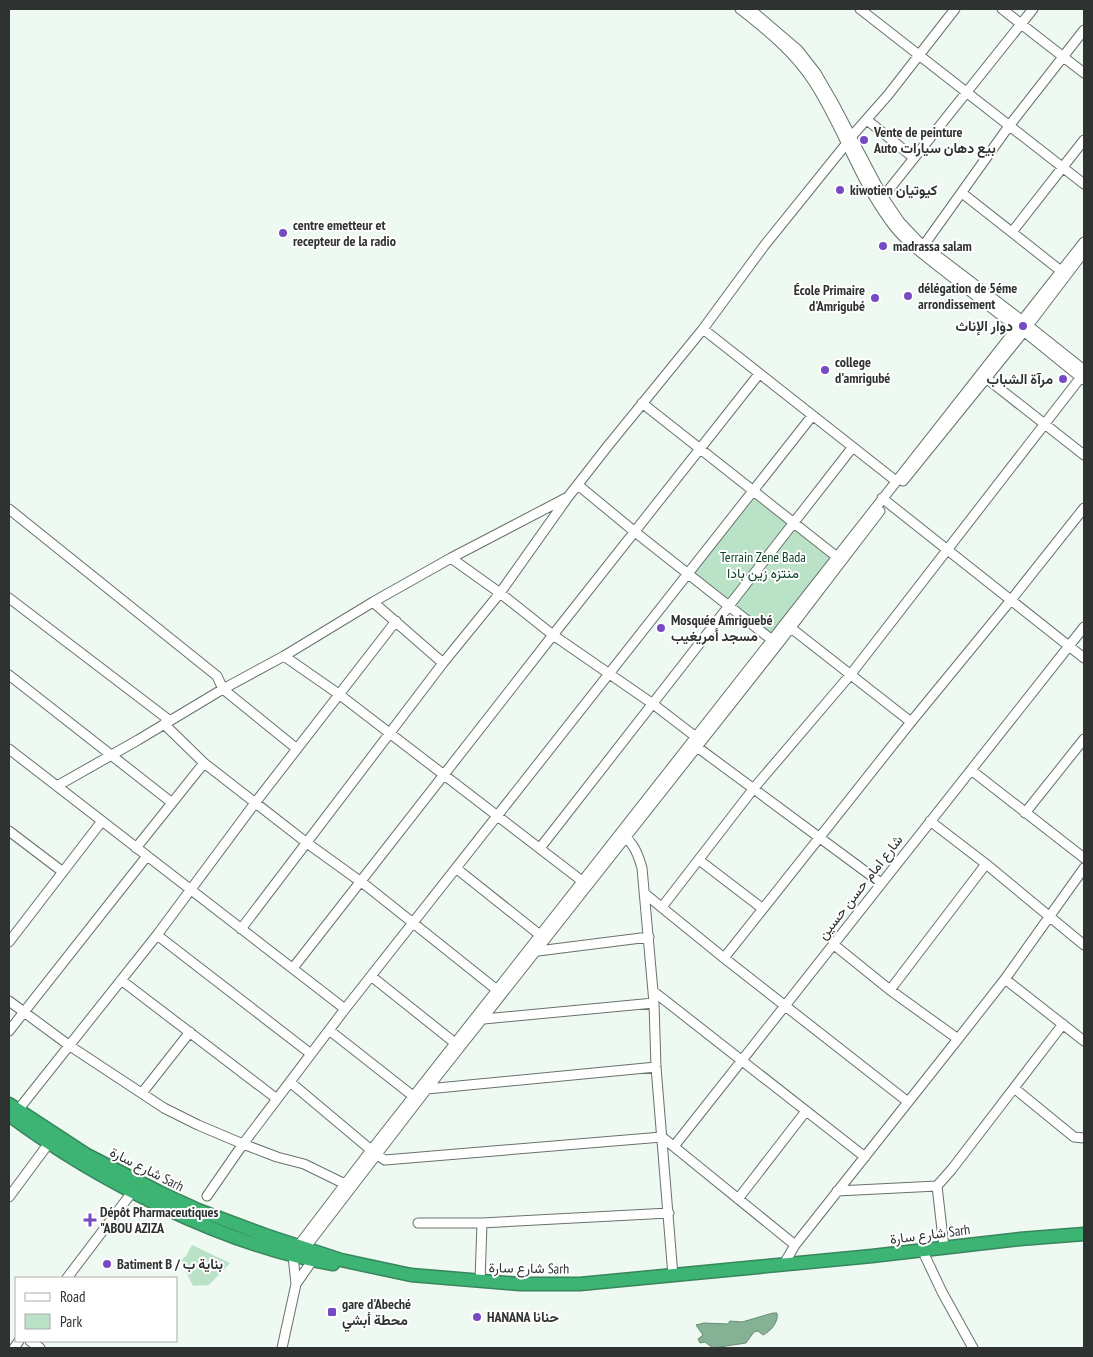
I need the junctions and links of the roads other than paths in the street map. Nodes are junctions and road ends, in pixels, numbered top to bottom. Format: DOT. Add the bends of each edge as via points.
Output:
graph roads {
  1 [pos="740,9"];
  2 [pos="750,9"];
  3 [pos="860,9"];
  4 [pos="955,9"];
  5 [pos="1002,9"];
  6 [pos="1032,9"];
  7 [pos="760,15"];
  8 [pos="1021,24"];
  9 [pos="1084,30"];
  10 [pos="920,55"];
  11 [pos="1063,57"];
  12 [pos="1084,73"];
  13 [pos="967,91"];
  14 [pos="867,120"];
  15 [pos="1010,126"];
  16 [pos="849,140"];
  17 [pos="1084,140"];
  18 [pos="914,158"];
  19 [pos="1063,167"];
  20 [pos="1084,184"];
  21 [pos="962,193"];
  22 [pos="883,197"];
  23 [pos="1012,232"];
  24 [pos="1084,242"];
  25 [pos="924,245"];
  26 [pos="1084,252"];
  27 [pos="1061,271"];
  28 [pos="1023,326"];
  29 [pos="703,329"];
  30 [pos="1084,373"];
  31 [pos="759,374"];
  32 [pos="986,378"];
  33 [pos="642,403"];
  34 [pos="812,416"];
  35 [pos="1045,424"];
  36 [pos="852,448"];
  37 [pos="700,450"];
  38 [pos="1084,455"];
  39 [pos="896,481"];
  40 [pos="578,485"];
  41 [pos="753,491"];
  42 [pos="568,497"];
  43 [pos="884,500"];
  44 [pos="1084,508"];
  45 [pos="9,509"];
  46 [pos="794,523"];
  47 [pos="635,532"];
  48 [pos="947,549"];
  49 [pos="837,557"];
  50 [pos="451,558"];
  51 [pos="688,574"];
  52 [pos="500,593"];
  53 [pos="9,598"];
  54 [pos="1011,600"];
  55 [pos="373,602"];
  56 [pos="729,606"];
  57 [pos="396,622"];
  58 [pos="1084,627"];
  59 [pos="791,628"];
  60 [pos="553,635"];
  61 [pos="772,640"];
  62 [pos="1070,646"];
  63 [pos="284,656"];
  64 [pos="1084,658"];
  65 [pos="443,662"];
  66 [pos="608,673"];
  67 [pos="851,674"];
  68 [pos="9,675"];
  69 [pos="223,689"];
  70 [pos="340,695"];
  71 [pos="653,704"];
  72 [pos="167,722"];
  73 [pos="911,722"];
  74 [pos="389,733"];
  75 [pos="696,737"];
  76 [pos="1084,739"];
  77 [pos="697,747"];
  78 [pos="9,749"];
  79 [pos="297,749"];
  80 [pos="110,756"];
  81 [pos="204,763"];
  82 [pos="971,770"];
  83 [pos="444,776"];
  84 [pos="57,786"];
  85 [pos="754,788"];
  86 [pos="171,802"];
  87 [pos="255,803"];
  88 [pos="1025,813"];
  89 [pos="496,816"];
  90 [pos="930,820"];
  91 [pos="102,821"];
  92 [pos="9,831"];
  93 [pos="623,835"];
  94 [pos="820,836"];
  95 [pos="306,843"];
  96 [pos="136,848"];
  97 [pos="540,848"];
  98 [pos="147,856"];
  99 [pos="1084,858"];
  100 [pos="699,860"];
  101 [pos="986,864"];
  102 [pos="1084,868"];
  103 [pos="456,869"];
  104 [pos="62,872"];
  105 [pos="582,881"];
  106 [pos="362,882"];
  107 [pos="880,883"];
  108 [pos="190,890"];
  109 [pos="644,893"];
  110 [pos="662,907"];
  111 [pos="762,909"];
  112 [pos="1049,917"];
  113 [pos="414,923"];
  114 [pos="241,929"];
  115 [pos="540,934"];
  116 [pos="157,935"];
  117 [pos="649,937"];
  118 [pos="9,942"];
  119 [pos="833,944"];
  120 [pos="1084,945"];
  121 [pos="538,951"];
  122 [pos="724,958"];
  123 [pos="293,968"];
  124 [pos="371,976"];
  125 [pos="1004,978"];
  126 [pos="121,980"];
  127 [pos="498,990"];
  128 [pos="890,990"];
  129 [pos="652,991"];
  130 [pos="9,1001"];
  131 [pos="654,1003"];
  132 [pos="785,1005"];
  133 [pos="345,1009"];
  134 [pos="23,1013"];
  135 [pos="484,1019"];
  136 [pos="1063,1024"];
  137 [pos="329,1030"];
  138 [pos="9,1032"];
  139 [pos="190,1032"];
  140 [pos="958,1039"];
  141 [pos="1084,1041"];
  142 [pos="455,1043"];
  143 [pos="70,1046"];
  144 [pos="311,1054"];
  145 [pos="742,1060"];
  146 [pos="656,1067"];
  147 [pos="290,1082"];
  148 [pos="1014,1088"];
  149 [pos="427,1089"];
  150 [pos="142,1094"];
  151 [pos="413,1096"];
  152 [pos="277,1099"];
  153 [pos="908,1102"];
  154 [pos="12,1110"];
  155 [pos="806,1111"];
  156 [pos="662,1137"];
  157 [pos="1084,1138"];
  158 [pos="49,1143"];
  159 [pos="243,1144"];
  160 [pos="675,1146"];
  161 [pos="374,1153"];
  162 [pos="865,1157"];
  163 [pos="345,1184"];
  164 [pos="937,1186"];
  165 [pos="133,1191"];
  166 [pos="838,1191"];
  167 [pos="207,1196"];
  168 [pos="9,1197"];
  169 [pos="738,1199"];
  170 [pos="669,1213"];
  171 [pos="482,1222"];
  172 [pos="418,1223"];
  173 [pos="1084,1234"];
  174 [pos="1084,1241"];
  175 [pos="795,1245"];
  176 [pos="944,1247"];
  177 [pos="299,1250"];
  178 [pos="925,1256"];
  179 [pos="312,1261"];
  180 [pos="784,1264"];
  181 [pos="673,1276"];
  182 [pos="68,1277"];
  183 [pos="480,1281"];
  184 [pos="296,1284"];
  185 [pos="282,1348"];
  186 [pos="973,1348"];
  1 -- 7 [label="street"];
  2 -- 7 [label="street"];
  3 -- 10 [label="street"];
  4 -- 10 [label="street"];
  5 -- 8 [label="street"];
  6 -- 8 [label="street"];
  7 -- 16 [label="street" via="805,58 834,104"];
  8 -- 11 [label="street"];
  8 -- 13 [label="street"];
  9 -- 11 [label="street"];
  10 -- 13 [label="street"];
  10 -- 14 [label="street"];
  11 -- 12 [label="street"];
  11 -- 15 [label="street"];
  13 -- 15 [label="street"];
  13 -- 18 [label="street"];
  14 -- 16 [label="street"];
  14 -- 18 [label="street"];
  15 -- 19 [label="street"];
  15 -- 21 [label="street"];
  16 -- 22 [label="street"];
  16 -- 28 [label="street" via="874,196 900,233 917,249"];
  16 -- 29 [label="street"];
  17 -- 19 [label="street"];
  18 -- 22 [label="street"];
  19 -- 20 [label="street"];
  19 -- 23 [label="street"];
  21 -- 23 [label="street"];
  21 -- 25 [label="street"];
  22 -- 25 [label="street" via="900,222"];
  23 -- 27 [label="street"];
  24 -- 27 [label="street"];
  25 -- 28 [label="street"];
  26 -- 28 [label="street"];
  27 -- 28 [label="street"];
  28 -- 30 [label="street"];
  28 -- 32 [label="street"];
  28 -- 39 [label="street"];
  29 -- 31 [label="street"];
  29 -- 33 [label="street"];
  30 -- 35 [label="street"];
  31 -- 34 [label="street"];
  31 -- 37 [label="street"];
  32 -- 35 [label="street"];
  32 -- 43 [label="street"];
  33 -- 37 [label="street"];
  33 -- 40 [label="street"];
  34 -- 36 [label="street"];
  34 -- 41 [label="street"];
  35 -- 38 [label="street"];
  35 -- 48 [label="street"];
  36 -- 39 [label="street"];
  36 -- 46 [label="street"];
  37 -- 41 [label="street"];
  37 -- 47 [label="street"];
  39 -- 43 [label="street"];
  40 -- 42 [label="street"];
  40 -- 47 [label="street"];
  41 -- 46 [label="street"];
  41 -- 51 [label="street"];
  42 -- 50 [label="street"];
  42 -- 52 [label="street"];
  43 -- 48 [label="street"];
  43 -- 49 [label="street"];
  43 -- 59 [label="street"];
  44 -- 54 [label="street"];
  45 -- 69 [label="street" via="218,676"];
  46 -- 49 [label="street"];
  46 -- 56 [label="street"];
  47 -- 51 [label="street"];
  47 -- 60 [label="street"];
  48 -- 54 [label="street"];
  48 -- 67 [label="street"];
  49 -- 61 [label="street"];
  50 -- 52 [label="street"];
  50 -- 55 [label="street"];
  51 -- 56 [label="street"];
  51 -- 66 [label="street"];
  52 -- 60 [label="street"];
  52 -- 65 [label="street"];
  53 -- 72 [label="street"];
  54 -- 62 [label="street"];
  54 -- 73 [label="street"];
  55 -- 57 [label="street"];
  55 -- 63 [label="street"];
  56 -- 61 [label="street"];
  56 -- 71 [label="street"];
  57 -- 65 [label="street"];
  57 -- 70 [label="street"];
  58 -- 62 [label="street, شارع امام حسن حسين"];
  59 -- 67 [label="street"];
  59 -- 77 [label="street"];
  60 -- 66 [label="street"];
  60 -- 83 [label="street"];
  61 -- 75 [label="street"];
  62 -- 64 [label="street"];
  62 -- 82 [label="street, شارع امام حسن حسين"];
  63 -- 69 [label="street"];
  63 -- 70 [label="street"];
  65 -- 74 [label="street"];
  66 -- 71 [label="street"];
  66 -- 89 [label="street"];
  67 -- 73 [label="street"];
  67 -- 85 [label="street"];
  68 -- 80 [label="street"];
  69 -- 72 [label="street"];
  69 -- 79 [label="street"];
  70 -- 74 [label="street"];
  70 -- 79 [label="street"];
  71 -- 75 [label="street"];
  71 -- 97 [label="street"];
  72 -- 80 [label="street"];
  72 -- 81 [label="street"];
  73 -- 94 [label="street"];
  74 -- 83 [label="street"];
  74 -- 95 [label="street"];
  75 -- 93 [label="street"];
  76 -- 88 [label="street"];
  77 -- 85 [label="street"];
  77 -- 93 [label="street"];
  78 -- 84 [label="street"];
  79 -- 87 [label="street"];
  80 -- 84 [label="street"];
  80 -- 86 [label="street"];
  81 -- 86 [label="street"];
  81 -- 87 [label="street"];
  82 -- 88 [label="street"];
  82 -- 90 [label="street, شارع امام حسن حسين"];
  83 -- 89 [label="street"];
  83 -- 106 [label="street"];
  84 -- 91 [label="street"];
  85 -- 94 [label="street"];
  85 -- 100 [label="street"];
  86 -- 96 [label="street"];
  87 -- 95 [label="street"];
  87 -- 108 [label="street"];
  88 -- 99 [label="street"];
  89 -- 97 [label="street"];
  89 -- 103 [label="street"];
  90 -- 101 [label="street"];
  90 -- 107 [label="street, شارع امام حسن حسين"];
  91 -- 96 [label="street"];
  91 -- 104 [label="street"];
  92 -- 104 [label="street"];
  93 -- 105 [label="street"];
  93 -- 109 [label="street" via="638,853"];
  93 -- 121 [label="street"];
  94 -- 107 [label="street"];
  94 -- 111 [label="street"];
  95 -- 106 [label="street"];
  95 -- 114 [label="street"];
  96 -- 98 [label="street"];
  97 -- 105 [label="street"];
  98 -- 108 [label="street"];
  98 -- 134 [label="street"];
  100 -- 110 [label="street"];
  100 -- 111 [label="street"];
  101 -- 112 [label="street"];
  101 -- 128 [label="street"];
  102 -- 112 [label="street"];
  103 -- 113 [label="street"];
  103 -- 115 [label="street"];
  104 -- 118 [label="street"];
  105 -- 115 [label="street"];
  106 -- 113 [label="street"];
  106 -- 123 [label="street"];
  107 -- 119 [label="street, شارع امام حسن حسين"];
  108 -- 114 [label="street"];
  108 -- 116 [label="street"];
  109 -- 110 [label="street"];
  109 -- 117 [label="street"];
  110 -- 122 [label="street"];
  111 -- 122 [label="street"];
  112 -- 120 [label="street"];
  112 -- 125 [label="street"];
  113 -- 124 [label="street"];
  113 -- 127 [label="street"];
  114 -- 123 [label="street"];
  115 -- 127 [label="street"];
  116 -- 126 [label="street"];
  116 -- 144 [label="street"];
  117 -- 121 [label="street"];
  117 -- 129 [label="street"];
  119 -- 128 [label="street"];
  119 -- 132 [label="street, شارع امام حسن حسين"];
  121 -- 135 [label="street"];
  122 -- 132 [label="street"];
  123 -- 133 [label="street"];
  124 -- 133 [label="street"];
  124 -- 142 [label="street"];
  125 -- 136 [label="street"];
  125 -- 140 [label="street"];
  126 -- 139 [label="street"];
  126 -- 143 [label="street"];
  127 -- 142 [label="street"];
  128 -- 140 [label="street"];
  129 -- 131 [label="street"];
  129 -- 145 [label="street"];
  130 -- 134 [label="street"];
  131 -- 135 [label="street"];
  131 -- 146 [label="street"];
  132 -- 145 [label="street, شارع امام حسن حسين"];
  132 -- 153 [label="street"];
  133 -- 137 [label="street"];
  134 -- 138 [label="street"];
  134 -- 143 [label="street"];
  135 -- 149 [label="street"];
  136 -- 141 [label="street"];
  136 -- 148 [label="street"];
  137 -- 144 [label="street"];
  137 -- 151 [label="street"];
  139 -- 150 [label="street"];
  139 -- 152 [label="street"];
  140 -- 153 [label="street"];
  142 -- 151 [label="street"];
  143 -- 150 [label="street"];
  143 -- 154 [label="street"];
  144 -- 147 [label="street"];
  145 -- 155 [label="street"];
  145 -- 160 [label="street, شارع امام حسن حسين"];
  146 -- 149 [label="street"];
  146 -- 156 [label="street"];
  147 -- 152 [label="street"];
  147 -- 161 [label="street"];
  148 -- 157 [label="street" via="1074,1137"];
  148 -- 164 [label="street"];
  149 -- 161 [label="street"];
  150 -- 159 [label="street" via="198,1125"];
  151 -- 161 [label="street"];
  152 -- 159 [label="street"];
  153 -- 162 [label="street"];
  154 -- 158 [label="highway, شارع سارة Sarh"];
  154 -- 177 [label="highway, شارع سارة Sarh" via="87,1155 161,1193"];
  155 -- 162 [label="street"];
  155 -- 169 [label="street"];
  156 -- 160 [label="street"];
  156 -- 161 [label="street" via="390,1161"];
  156 -- 170 [label="street"];
  158 -- 165 [label="highway, شارع سارة Sarh"];
  158 -- 168 [label="street"];
  159 -- 163 [label="street" via="304,1164"];
  159 -- 167 [label="street"];
  160 -- 169 [label="street"];
  161 -- 163 [label="street"];
  161 -- 177 [label="street"];
  162 -- 166 [label="street"];
  163 -- 177 [label="street"];
  164 -- 166 [label="street"];
  164 -- 176 [label="street"];
  165 -- 177 [label="highway, شارع سارة Sarh" via="197,1222 247,1241"];
  165 -- 182 [label="street"];
  166 -- 175 [label="street"];
  169 -- 175 [label="street"];
  170 -- 171 [label="street"];
  170 -- 181 [label="street"];
  171 -- 172 [label="street"];
  171 -- 183 [label="street"];
  173 -- 176 [label="highway, شارع سارة Sarh"];
  174 -- 178 [label="highway, شارع سارة Sarh"];
  175 -- 180 [label="street"];
  176 -- 180 [label="highway, شارع سارة Sarh"];
  177 -- 179 [label="highway, شارع سارة Sarh"];
  177 -- 183 [label="highway, شارع سارة Sarh" via="411,1275"];
  177 -- 184 [label="street"];
  178 -- 179 [label="highway, شارع سارة Sarh" via="674,1283 578,1289 449,1284"];
  178 -- 186 [label="street"];
  179 -- 184 [label="street"];
  180 -- 181 [label="highway, شارع سارة Sarh"];
  181 -- 183 [label="highway, شارع سارة Sarh" via="580,1284"];
  184 -- 185 [label="street"];
}
